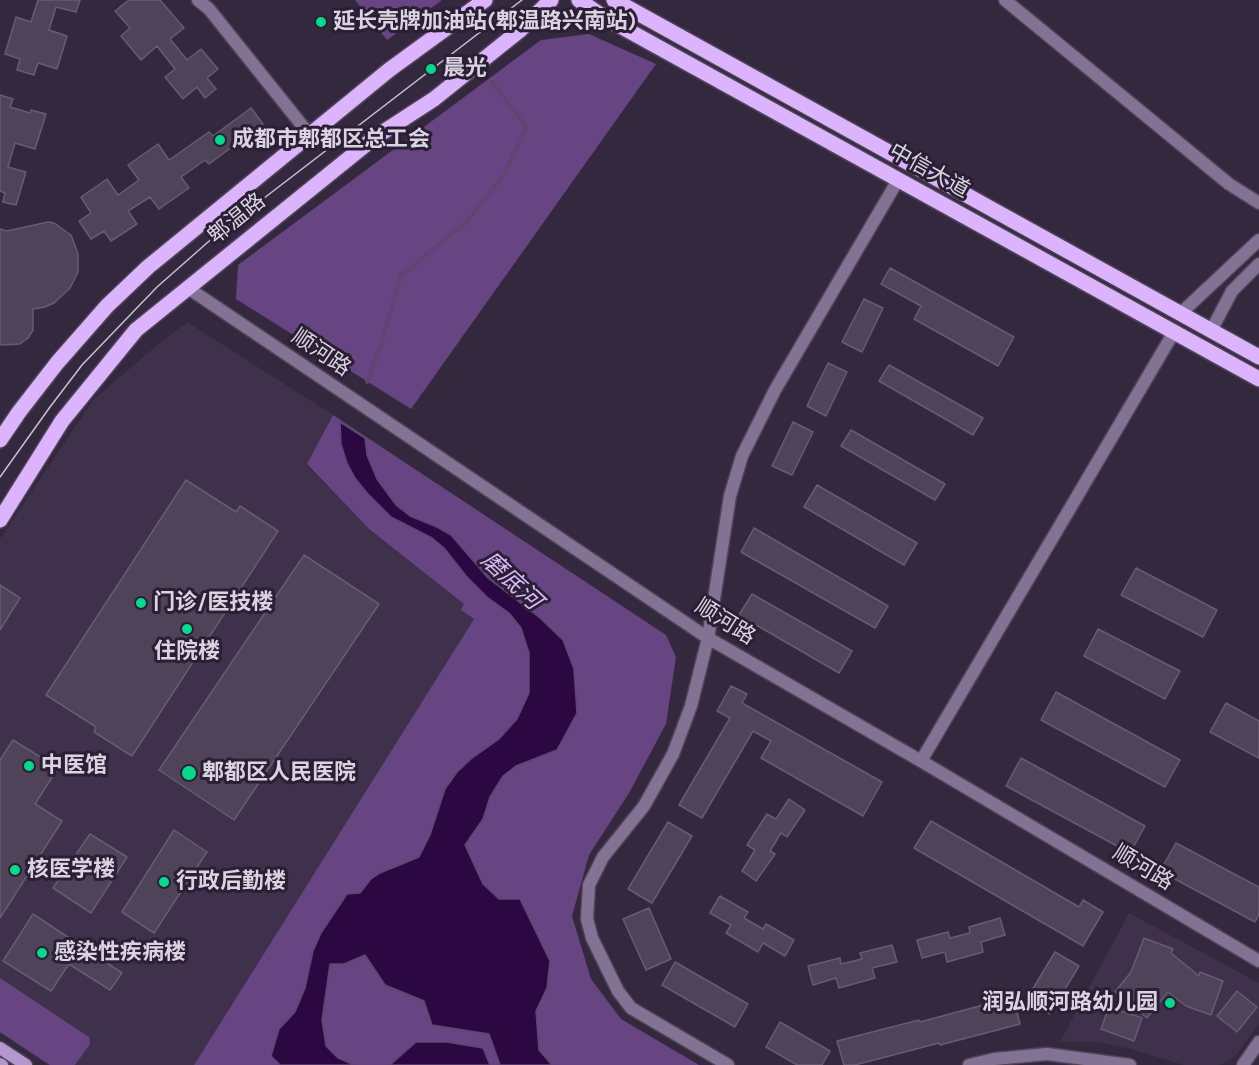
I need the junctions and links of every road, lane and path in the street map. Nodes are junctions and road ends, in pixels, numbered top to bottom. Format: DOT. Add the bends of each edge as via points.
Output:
graph roads {
  1 [pos="198,0"];
  2 [pos="485,0"];
  3 [pos="550,0"];
  4 [pos="579,0"];
  5 [pos="614,0"];
  6 [pos="1005,0"];
  7 [pos="309,134"];
  8 [pos="898,180"];
  9 [pos="1259,203"];
  10 [pos="1259,240"];
  11 [pos="1259,264"];
  12 [pos="188,288"];
  13 [pos="1180,314"];
  14 [pos="1211,331"];
  15 [pos="1174,332"];
  16 [pos="1259,357"];
  17 [pos="1259,379"];
  18 [pos="0,440"];
  19 [pos="0,520"];
  20 [pos="708,638"];
  21 [pos="921,761"];
  22 [pos="1259,961"];
  23 [pos="1259,1042"];
  24 [pos="0,1048"];
  25 [pos="26,1065"];
  26 [pos="728,1065"];
  27 [pos="969,1065"];
  28 [pos="1130,1065"];
  29 [pos="1243,1065"];
  1 -- 7 [label="street"];
  2 -- 7 [label="main road, 郫温路"];
  3 -- 12 [label="main road, 郫温路" via="519,31 434,99 375,138"];
  4 -- 8 [label="main road, 中信大道"];
  5 -- 13 [label="main road, 中信大道"];
  6 -- 9 [label="street" via="1229,184"];
  7 -- 18 [label="main road, 郫温路" via="148,267 107,306 57,363"];
  8 -- 15 [label="main road, 中信大道"];
  8 -- 20 [label="street" via="775,390 742,456 730,496"];
  10 -- 13 [label="street"];
  11 -- 14 [label="street" via="1232,291"];
  12 -- 19 [label="main road, 郫温路" via="136,330 62,421"];
  12 -- 20 [label="street, 顺河路"];
  13 -- 14 [label="main road, 中信大道"];
  14 -- 16 [label="main road, 中信大道"];
  15 -- 17 [label="main road, 中信大道"];
  15 -- 21 [label="street"];
  20 -- 21 [label="street, 顺河路"];
  20 -- 26 [label="street" via="691,706 673,754 644,806 603,857 589,885 587,919 618,991 631,1008"];
  21 -- 22 [label="street, 顺河路"];
  23 -- 29 [label="street"];
  24 -- 25 [label="main road"];
  27 -- 28 [label="street" via="1047,1054"];
}
